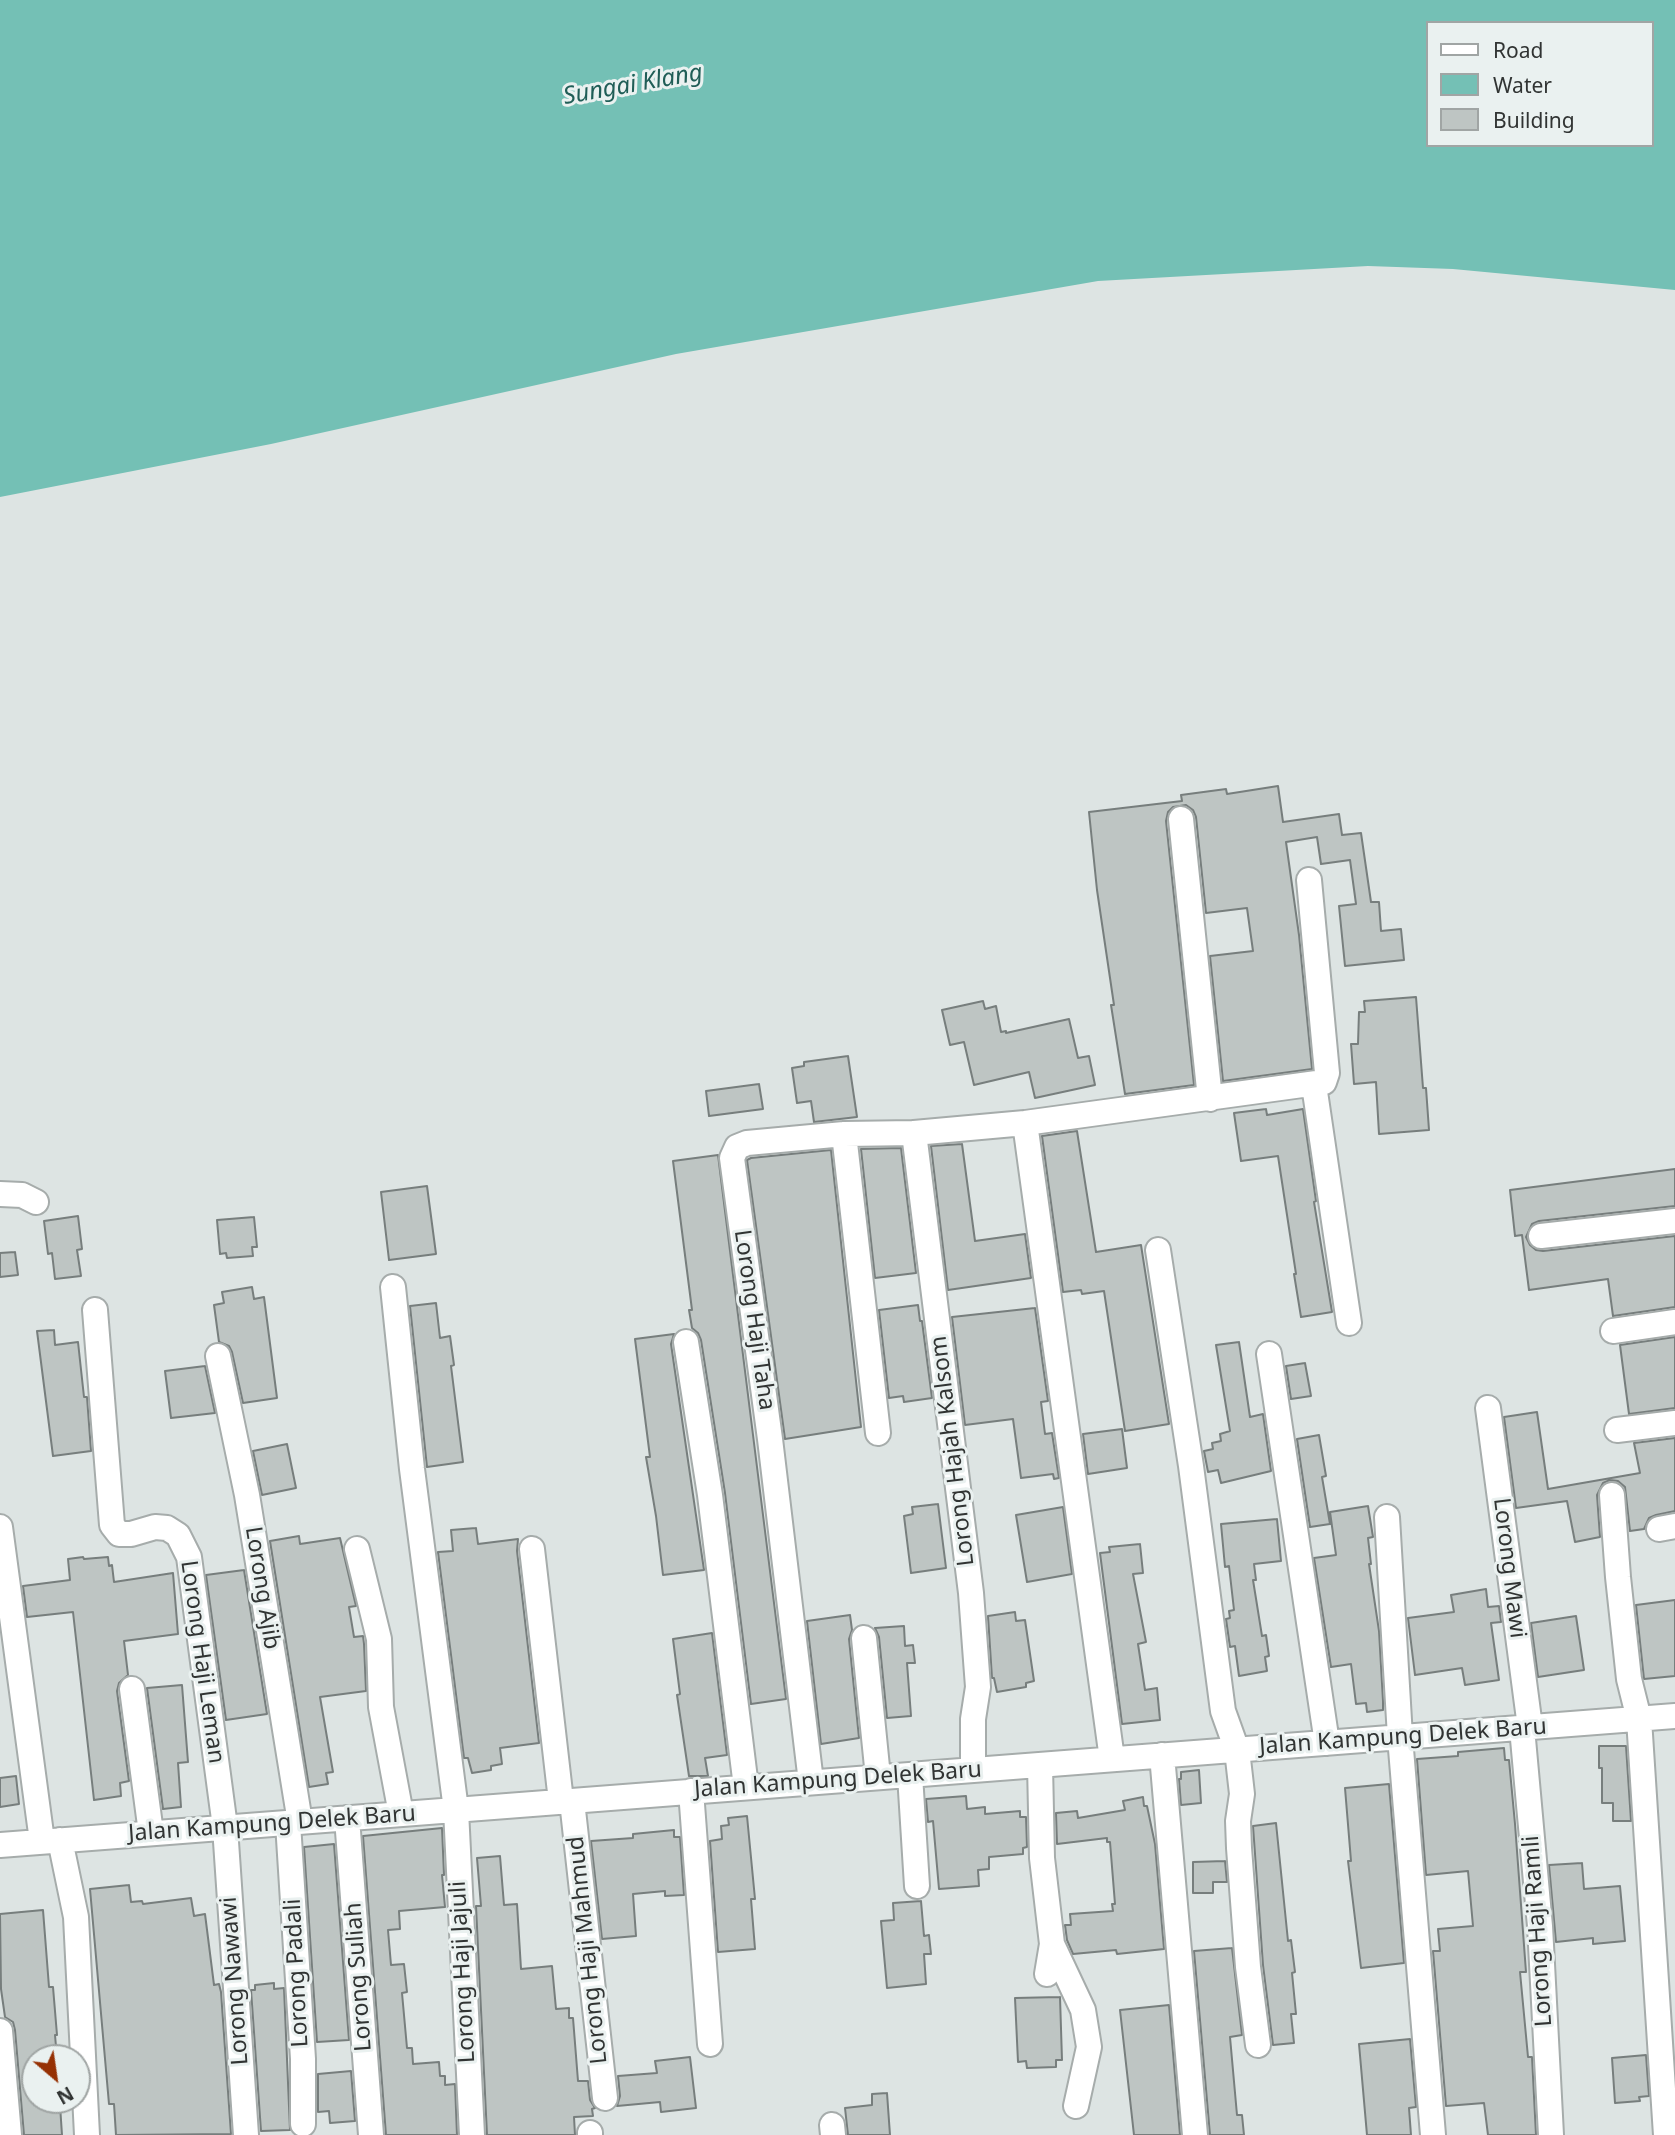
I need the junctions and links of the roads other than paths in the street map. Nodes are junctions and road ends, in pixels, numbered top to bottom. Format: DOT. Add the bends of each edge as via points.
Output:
graph roads {
  1 [pos="1181,819"];
  2 [pos="1308,880"];
  3 [pos="1314,1085"];
  4 [pos="1210,1099"];
  5 [pos="1025,1123"];
  6 [pos="914,1133"];
  7 [pos="844,1135"];
  8 [pos="0,1195"];
  9 [pos="36,1202"];
  10 [pos="1675,1221"];
  11 [pos="1541,1236"];
  12 [pos="1158,1250"];
  13 [pos="393,1287"];
  14 [pos="95,1310"];
  15 [pos="1675,1322"];
  16 [pos="1349,1323"];
  17 [pos="1613,1331"];
  18 [pos="686,1342"];
  19 [pos="1269,1354"];
  20 [pos="218,1356"];
  21 [pos="1488,1408"];
  22 [pos="1675,1423"];
  23 [pos="1617,1430"];
  24 [pos="878,1433"];
  25 [pos="1612,1495"];
  26 [pos="1387,1517"];
  27 [pos="0,1527"];
  28 [pos="357,1549"];
  29 [pos="532,1549"];
  30 [pos="864,1638"];
  31 [pos="132,1689"];
  32 [pos="1675,1716"];
  33 [pos="1639,1718"];
  34 [pos="1526,1727"];
  35 [pos="1400,1737"];
  36 [pos="1327,1743"];
  37 [pos="1237,1750"];
  38 [pos="1162,1755"];
  39 [pos="1112,1759"];
  40 [pos="1040,1765"];
  41 [pos="973,1770"];
  42 [pos="910,1775"];
  43 [pos="878,1777"];
  44 [pos="811,1782"];
  45 [pos="746,1787"];
  46 [pos="691,1791"];
  47 [pos="566,1801"];
  48 [pos="456,1810"];
  49 [pos="401,1814"];
  50 [pos="347,1818"];
  51 [pos="294,1822"];
  52 [pos="225,1827"];
  53 [pos="151,1833"];
  54 [pos="51,1841"];
  55 [pos="0,1845"];
  56 [pos="917,1886"];
  57 [pos="1052,1944"];
  58 [pos="1047,1974"];
  59 [pos="0,2031"];
  60 [pos="710,2044"];
  61 [pos="1258,2045"];
  62 [pos="605,2098"];
  63 [pos="1076,2106"];
  64 [pos="303,2124"];
  65 [pos="9,2135"];
  66 [pos="87,2135"];
  67 [pos="246,2135"];
  68 [pos="371,2135"];
  69 [pos="472,2135"];
  70 [pos="1195,2135"];
  71 [pos="1433,2135"];
  72 [pos="1551,2135"];
  73 [pos="1666,2135"];
  1 -- 4 [label="street"];
  2 -- 3 [label="street" via="1327,1073 1324,1082"];
  3 -- 4 [label="street, Lorong Haji Taha"];
  3 -- 16 [label="street"];
  4 -- 5 [label="street, Lorong Haji Taha"];
  5 -- 6 [label="street, Lorong Haji Taha"];
  5 -- 39 [label="street"];
  6 -- 7 [label="street, Lorong Haji Taha"];
  6 -- 41 [label="street, Lorong Hajah Kalsom" via="971,1593 978,1687"];
  7 -- 24 [label="street"];
  7 -- 44 [label="street, Lorong Haji Taha" via="747,1143 737,1147 732,1158"];
  8 -- 9 [label="street" via="22,1195"];
  10 -- 11 [label="street"];
  12 -- 37 [label="street" via="1223,1711"];
  13 -- 48 [label="street, Lorong Haji Jajuli"];
  14 -- 52 [label="street, Lorong Haji Leman" via="112,1525 119,1534 167,1528 178,1535 189,1556"];
  15 -- 17 [label="street"];
  18 -- 45 [label="street"];
  19 -- 36 [label="street"];
  20 -- 51 [label="street, Lorong Ajib" via="247,1495"];
  21 -- 34 [label="street, Lorong Mawi"];
  22 -- 23 [label="street"];
  25 -- 33 [label="street" via="1628,1667"];
  26 -- 35 [label="street"];
  27 -- 54 [label="street"];
  28 -- 49 [label="street" via="379,1639 381,1707"];
  29 -- 47 [label="street, Lorong Haji Mahmud"];
  30 -- 43 [label="street"];
  31 -- 53 [label="street"];
  32 -- 33 [label="street, Jalan Kampung Delek Baru"];
  33 -- 34 [label="street, Jalan Kampung Delek Baru"];
  33 -- 73 [label="street"];
  34 -- 35 [label="street, Jalan Kampung Delek Baru"];
  34 -- 72 [label="street, Lorong Haji Ramli"];
  35 -- 36 [label="street, Jalan Kampung Delek Baru"];
  35 -- 71 [label="street"];
  36 -- 37 [label="street, Jalan Kampung Delek Baru"];
  37 -- 38 [label="street, Jalan Kampung Delek Baru"];
  37 -- 61 [label="street" via="1242,1794 1240,1861"];
  38 -- 39 [label="street, Jalan Kampung Delek Baru"];
  38 -- 70 [label="street"];
  39 -- 40 [label="street, Jalan Kampung Delek Baru"];
  40 -- 41 [label="street, Jalan Kampung Delek Baru"];
  40 -- 57 [label="street" via="1042,1858"];
  41 -- 42 [label="street, Jalan Kampung Delek Baru"];
  42 -- 43 [label="street, Jalan Kampung Delek Baru"];
  42 -- 56 [label="street"];
  43 -- 44 [label="street, Jalan Kampung Delek Baru"];
  44 -- 45 [label="street, Jalan Kampung Delek Baru"];
  45 -- 46 [label="street, Jalan Kampung Delek Baru"];
  46 -- 47 [label="street, Jalan Kampung Delek Baru"];
  46 -- 60 [label="street"];
  47 -- 48 [label="street, Jalan Kampung Delek Baru"];
  47 -- 62 [label="street, Lorong Haji Mahmud"];
  48 -- 49 [label="street, Jalan Kampung Delek Baru"];
  48 -- 69 [label="street, Lorong Haji Jajuli"];
  49 -- 50 [label="street, Jalan Kampung Delek Baru"];
  50 -- 51 [label="street, Jalan Kampung Delek Baru"];
  50 -- 68 [label="street, Lorong Suliah"];
  51 -- 52 [label="street, Jalan Kampung Delek Baru"];
  51 -- 64 [label="street, Lorong Padali"];
  52 -- 53 [label="street, Jalan Kampung Delek Baru"];
  52 -- 67 [label="street, Lorong Nawawi"];
  53 -- 54 [label="street, Jalan Kampung Delek Baru"];
  54 -- 55 [label="street, Jalan Kampung Delek Baru"];
  54 -- 66 [label="street" via="76,1916"];
  57 -- 58 [label="street"];
  57 -- 63 [label="street" via="1085,2022 1088,2047"];
  59 -- 65 [label="street"];
}
